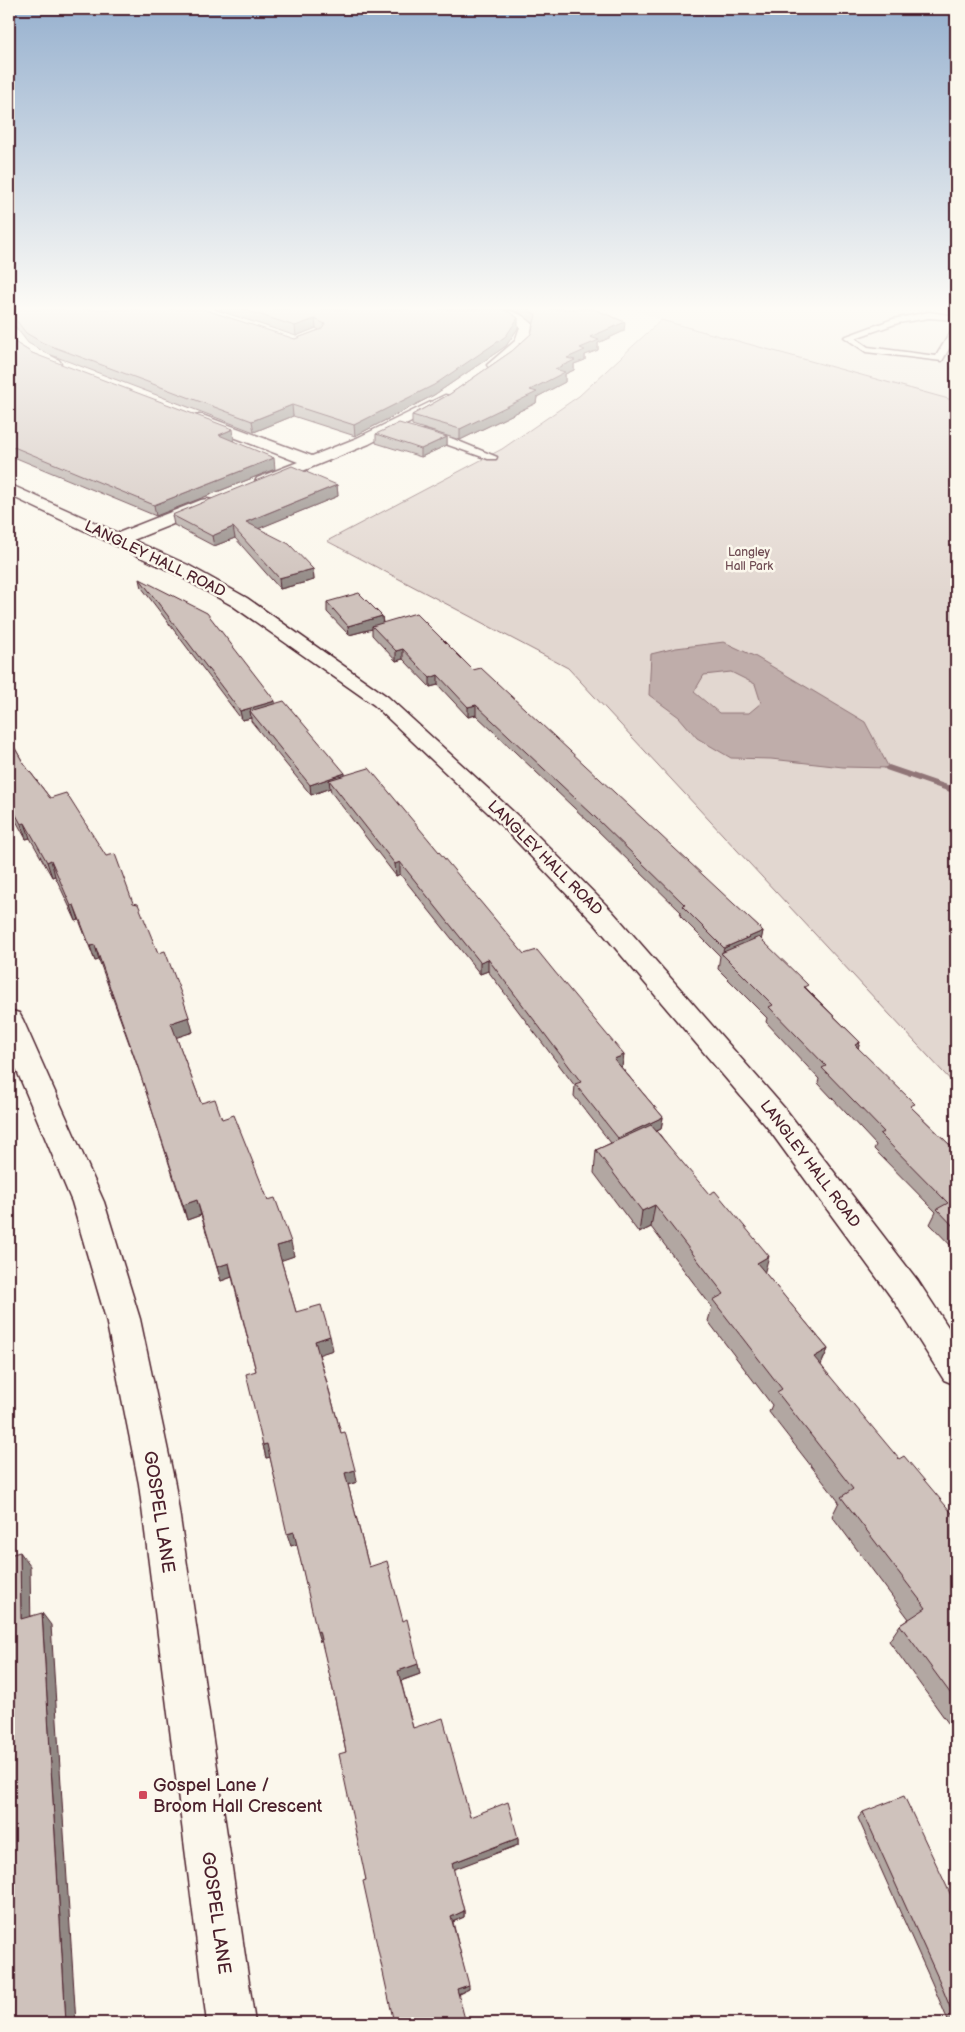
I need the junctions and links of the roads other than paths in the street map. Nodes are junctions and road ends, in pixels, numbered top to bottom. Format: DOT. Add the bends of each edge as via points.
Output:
graph roads {
  1 [pos="434,404"];
  2 [pos="185,413"];
  3 [pos="396,426"];
  4 [pos="492,457"];
  5 [pos="313,462"];
  6 [pos="248,488"];
  7 [pos="9,489"];
  8 [pos="220,499"];
  9 [pos="119,539"];
  10 [pos="9,1020"];
  11 [pos="956,1370"];
  12 [pos="231,2023"];
  1 -- 3 [label="street"];
  2 -- 5 [label="street"];
  3 -- 4 [label="lane" via="442,438"];
  3 -- 5 [label="street"];
  5 -- 6 [label="street"];
  7 -- 9 [label="street, LANGLEY HALL ROAD"];
  8 -- 9 [label="street"];
  9 -- 11 [label="street, LANGLEY HALL ROAD" via="181,568 240,602 346,675 381,701 512,823 604,917 777,1119 906,1291"];
  10 -- 12 [label="street, GOSPEL LANE" via="88,1202 123,1319 157,1484"];
}
